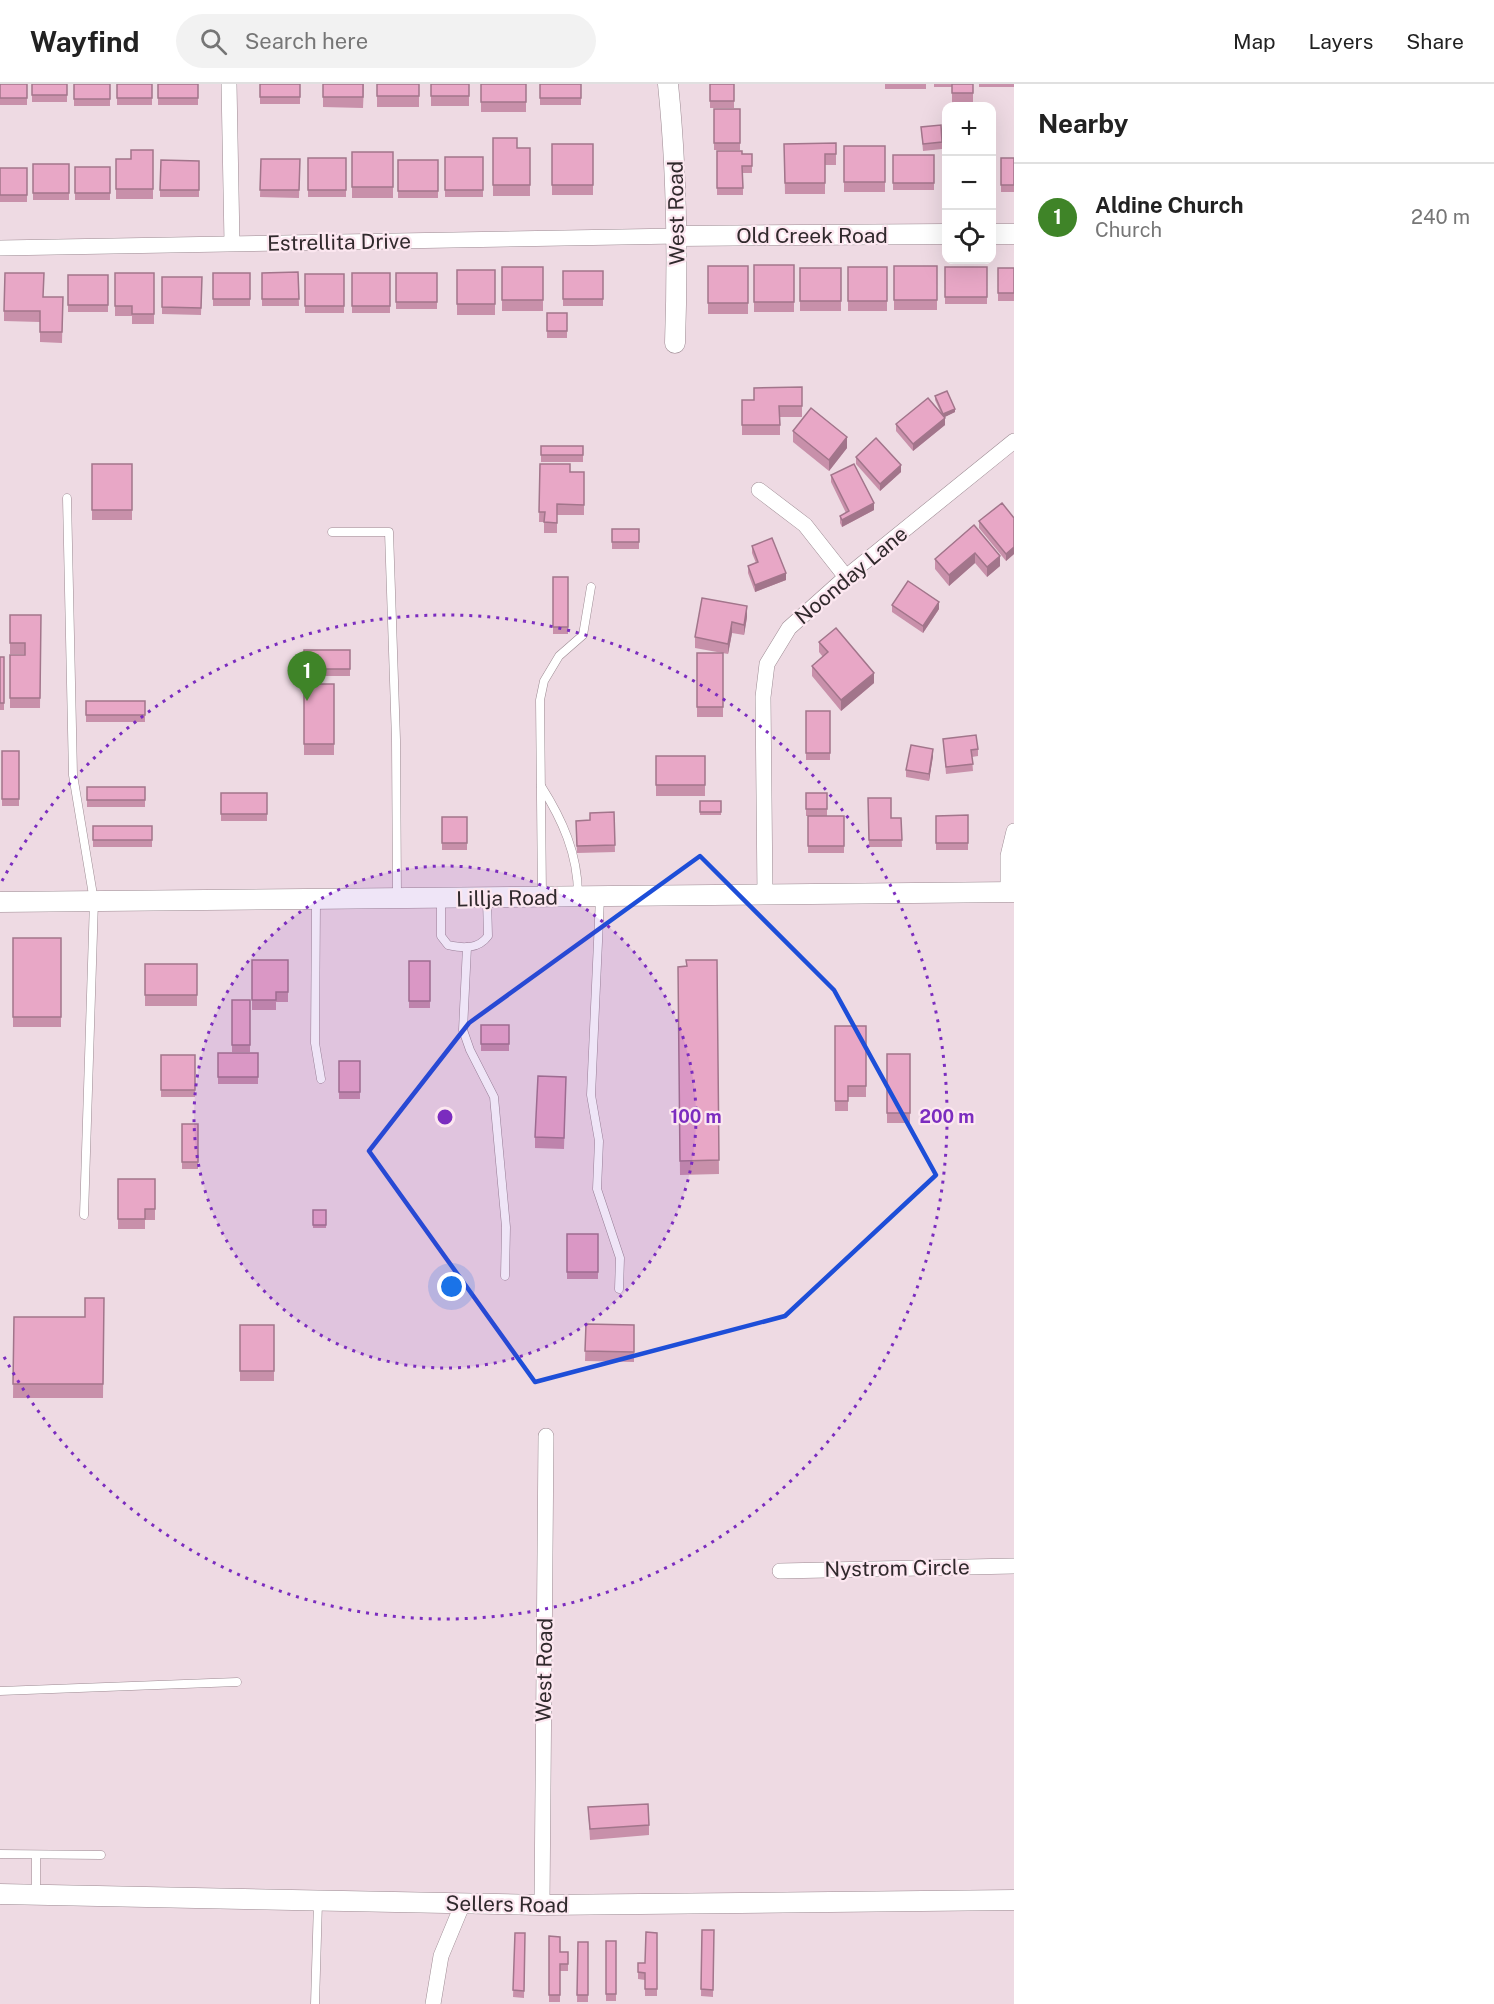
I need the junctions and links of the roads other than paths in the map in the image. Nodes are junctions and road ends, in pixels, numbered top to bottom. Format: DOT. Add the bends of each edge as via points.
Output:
graph roads {
  1 [pos="229,84"];
  2 [pos="668,84"];
  3 [pos="942,234"];
  4 [pos="996,234"];
  5 [pos="1014,234"];
  6 [pos="678,236"];
  7 [pos="232,243"];
  8 [pos="0,248"];
  9 [pos="675,343"];
  10 [pos="1014,441"];
  11 [pos="759,490"];
  12 [pos="67,498"];
  13 [pos="332,532"];
  14 [pos="846,577"];
  15 [pos="591,587"];
  16 [pos="540,784"];
  17 [pos="1014,831"];
  18 [pos="1011,892"];
  19 [pos="765,895"];
  20 [pos="542,897"];
  21 [pos="578,897"];
  22 [pos="600,897"];
  23 [pos="441,898"];
  24 [pos="487,898"];
  25 [pos="316,899"];
  26 [pos="397,899"];
  27 [pos="94,901"];
  28 [pos="0,902"];
  29 [pos="467,947"];
  30 [pos="321,1079"];
  31 [pos="84,1215"];
  32 [pos="505,1276"];
  33 [pos="619,1289"];
  34 [pos="546,1436"];
  35 [pos="1014,1566"];
  36 [pos="780,1571"];
  37 [pos="237,1682"];
  38 [pos="0,1691"];
  39 [pos="0,1854"];
  40 [pos="36,1855"];
  41 [pos="101,1855"];
  42 [pos="0,1894"];
  43 [pos="36,1895"];
  44 [pos="1014,1900"];
  45 [pos="318,1901"];
  46 [pos="463,1903"];
  47 [pos="542,1905"];
  48 [pos="315,2004"];
  49 [pos="433,2004"];
  1 -- 7 [label="street"];
  2 -- 6 [label="street, West Road"];
  3 -- 6 [label="street, Old Creek Road"];
  4 -- 5 [label="street"];
  6 -- 7 [label="street, Estrellita Drive"];
  6 -- 9 [label="street, West Road"];
  7 -- 8 [label="street, Estrellita Drive"];
  10 -- 14 [label="street, Noonday Lane"];
  11 -- 14 [label="street" via="805,525"];
  12 -- 27 [label="lane" via="73,775"];
  13 -- 26 [label="lane" via="389,532"];
  14 -- 19 [label="street, Noonday Lane" via="789,628 767,664 763,697"];
  15 -- 16 [label="lane" via="583,635 559,656 544,681 540,700"];
  16 -- 20 [label="lane"];
  16 -- 21 [label="lane" via="559,814 570,842"];
  17 -- 18 [label="street" via="1008,856"];
  18 -- 19 [label="street, Lillja Road"];
  19 -- 22 [label="street, Lillja Road"];
  20 -- 21 [label="street, Lillja Road"];
  20 -- 24 [label="street, Lillja Road"];
  21 -- 22 [label="street, Lillja Road"];
  22 -- 33 [label="lane" via="591,1095 599,1141 597,1189 620,1258"];
  23 -- 24 [label="street, Lillja Road"];
  23 -- 26 [label="street, Lillja Road"];
  23 -- 29 [label="lane" via="441,936 448,945"];
  24 -- 29 [label="lane" via="488,936 479,945"];
  25 -- 26 [label="street, Lillja Road"];
  25 -- 27 [label="street, Lillja Road"];
  25 -- 30 [label="lane" via="315,1043"];
  27 -- 28 [label="street, Lillja Road"];
  27 -- 31 [label="lane"];
  29 -- 32 [label="lane" via="464,1030 494,1097 506,1227"];
  34 -- 47 [label="street, West Road"];
  35 -- 36 [label="street, Nystrom Circle"];
  37 -- 38 [label="lane"];
  39 -- 40 [label="lane"];
  40 -- 41 [label="lane"];
  40 -- 43 [label="lane"];
  42 -- 43 [label="street, Sellers Road"];
  43 -- 45 [label="street, Sellers Road"];
  44 -- 47 [label="street, Sellers Road"];
  45 -- 46 [label="street, Sellers Road"];
  45 -- 48 [label="lane"];
  46 -- 47 [label="street, Sellers Road"];
  46 -- 49 [label="street" via="441,1956"];
}
